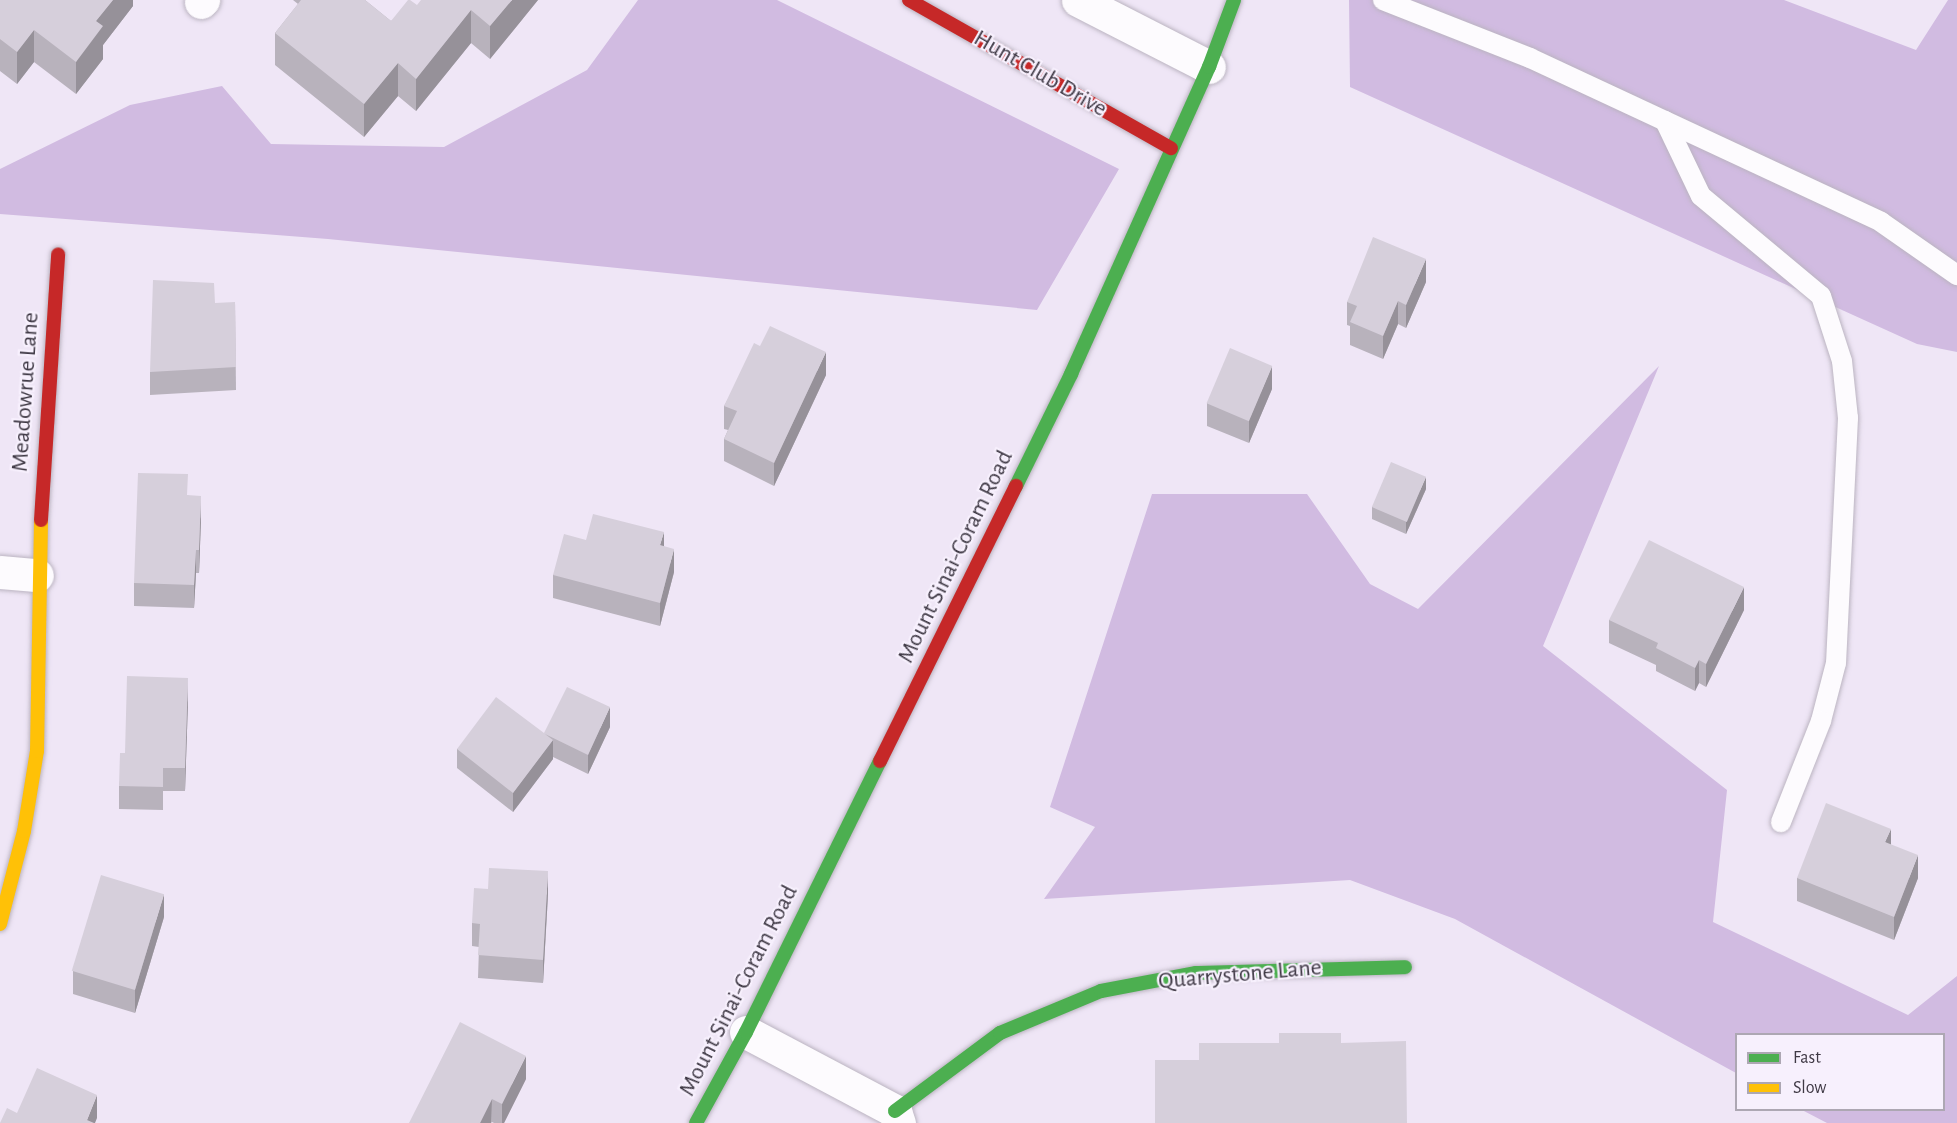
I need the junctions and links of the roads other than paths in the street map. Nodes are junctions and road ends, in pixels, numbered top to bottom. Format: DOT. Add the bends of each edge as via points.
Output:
graph roads {
  1 [pos="909,0"];
  2 [pos="1078,0"];
  3 [pos="1234,0"];
  4 [pos="1383,0"];
  5 [pos="1209,67"];
  6 [pos="1665,122"];
  7 [pos="1171,148"];
  8 [pos="58,255"];
  9 [pos="1957,275"];
  10 [pos="0,572"];
  11 [pos="37,575"];
  12 [pos="1781,822"];
  13 [pos="0,924"];
  14 [pos="1405,968"];
  15 [pos="746,1032"];
  16 [pos="897,1117"];
  17 [pos="696,1123"];
  1 -- 7 [label="street, Hunt Club Drive"];
  2 -- 5 [label="street"];
  3 -- 5 [label="street, Mount Sinai-Coram Road"];
  4 -- 6 [label="lane" via="1530,58"];
  5 -- 7 [label="street, Mount Sinai-Coram Road"];
  6 -- 9 [label="lane" via="1881,222"];
  6 -- 12 [label="lane" via="1701,196 1821,296 1842,361 1848,418 1836,663 1821,721"];
  7 -- 15 [label="street, Mount Sinai-Coram Road" via="1071,375"];
  8 -- 11 [label="street, Meadowrue Lane"];
  10 -- 11 [label="street"];
  11 -- 13 [label="street, Meadowrue Lane" via="37,751 24,831"];
  14 -- 16 [label="street, Quarrystone Lane" via="1197,973 1101,991 1000,1033"];
  15 -- 16 [label="street, Quarrystone Lane"];
  15 -- 17 [label="street, Mount Sinai-Coram Road"];
}
